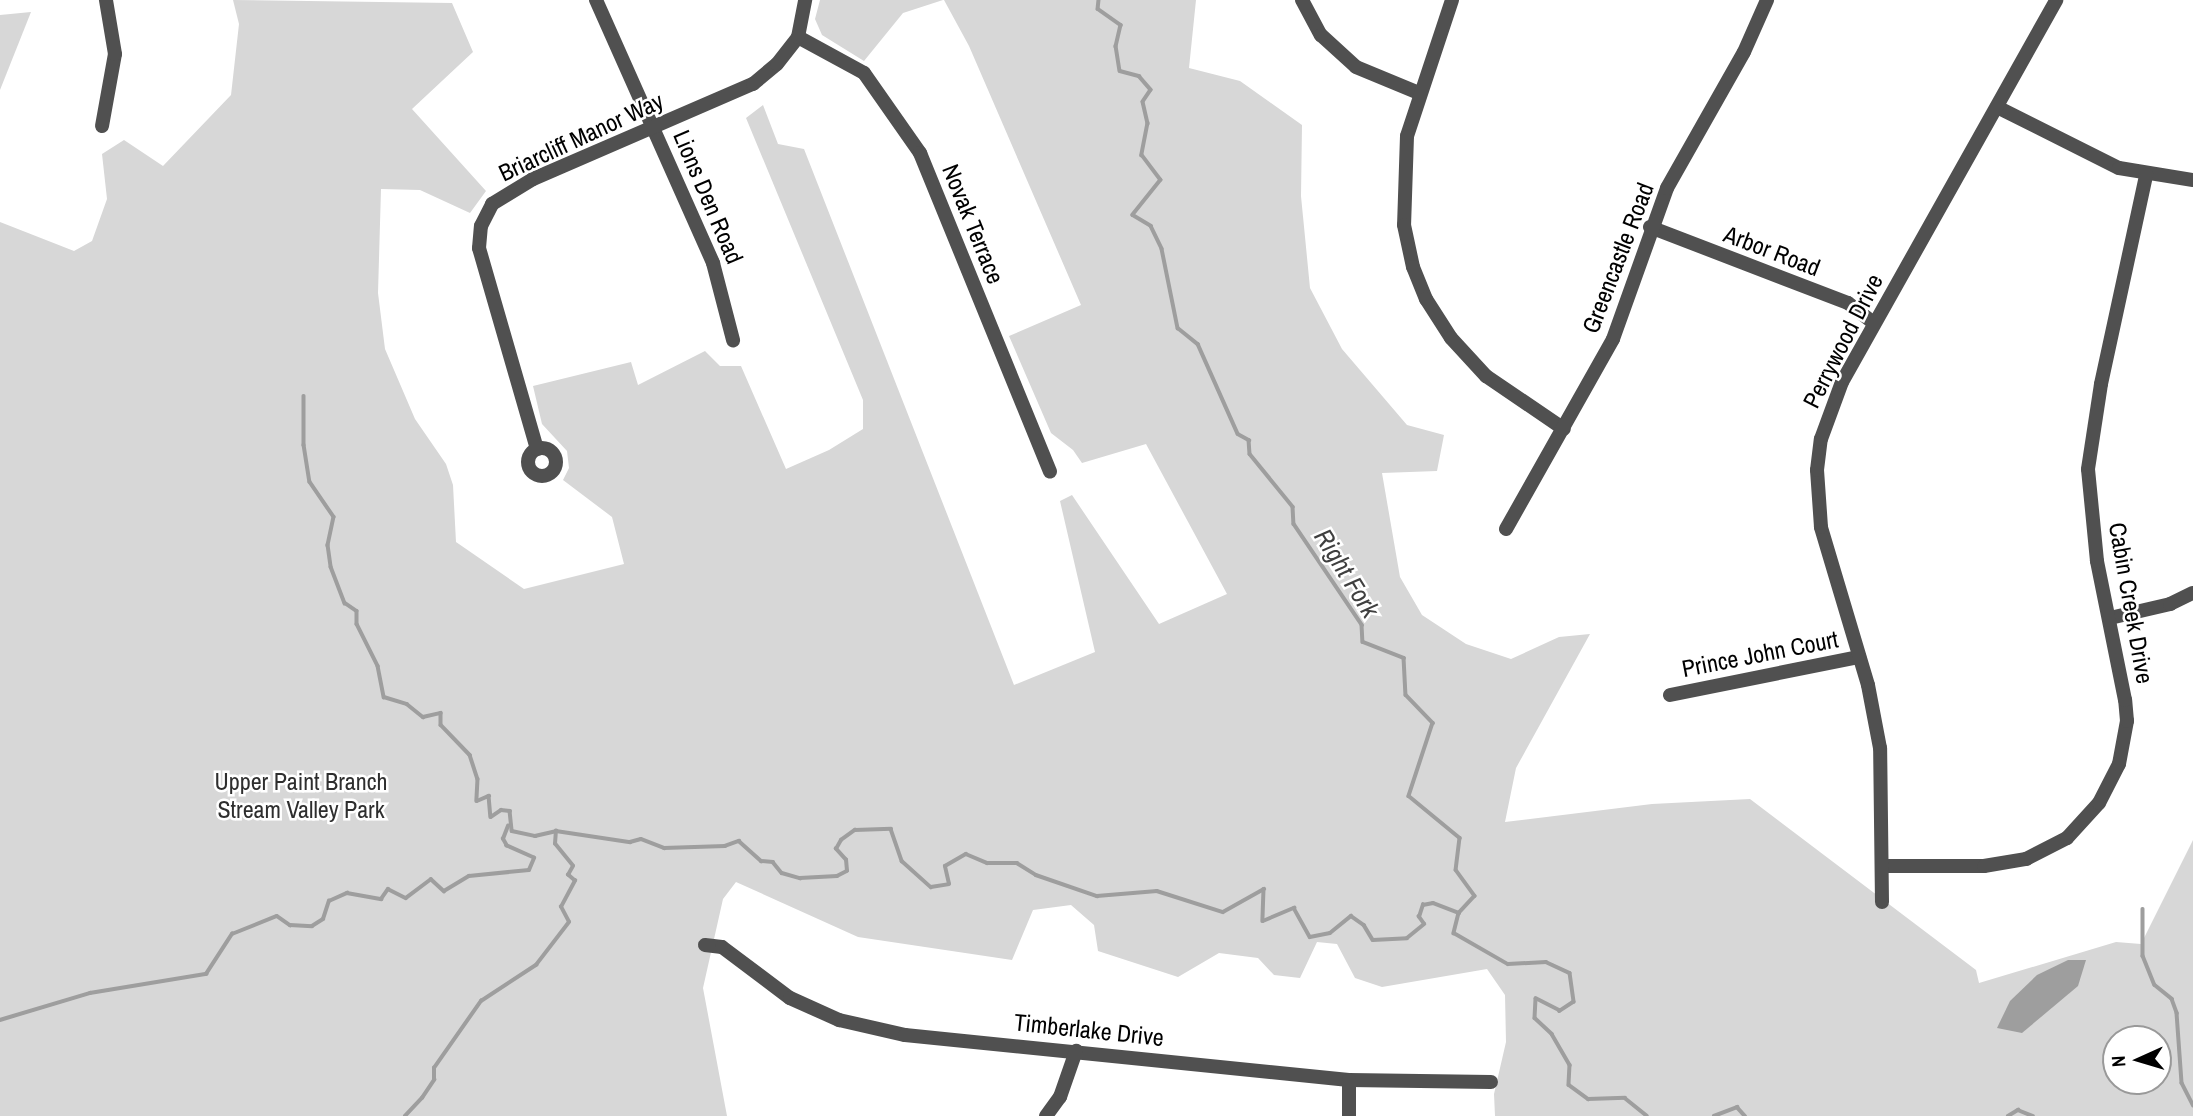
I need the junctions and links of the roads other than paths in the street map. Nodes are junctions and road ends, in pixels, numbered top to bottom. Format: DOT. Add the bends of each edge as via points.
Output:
graph roads {
  1 [pos="106,0"];
  2 [pos="596,0"];
  3 [pos="805,0"];
  4 [pos="1302,0"];
  5 [pos="1452,0"];
  6 [pos="1767,0"];
  7 [pos="2056,0"];
  8 [pos="798,37"];
  9 [pos="1419,93"];
  10 [pos="1997,107"];
  11 [pos="102,126"];
  12 [pos="654,128"];
  13 [pos="2146,175"];
  14 [pos="2193,180"];
  15 [pos="1650,227"];
  16 [pos="1874,323"];
  17 [pos="733,340"];
  18 [pos="1564,429"];
  19 [pos="537,449"];
  20 [pos="1050,472"];
  21 [pos="1506,529"];
  22 [pos="2193,593"];
  23 [pos="2110,618"];
  24 [pos="1859,657"];
  25 [pos="1670,695"];
  26 [pos="1884,866"];
  27 [pos="1882,902"];
  28 [pos="705,945"];
  29 [pos="1076,1051"];
  30 [pos="1349,1080"];
  31 [pos="1491,1082"];
  32 [pos="1046,1116"];
  33 [pos="1349,1116"];
  1 -- 11 [label="street" via="115,54"];
  2 -- 12 [label="street, Lions Den Road"];
  3 -- 8 [label="street, Briarcliff Manor Way"];
  4 -- 9 [label="street" via="1321,35 1356,67"];
  5 -- 9 [label="street"];
  6 -- 15 [label="street, Greencastle Road"];
  7 -- 10 [label="street, Perrywood Drive"];
  8 -- 12 [label="street, Briarcliff Manor Way" via="777,64 753,84"];
  8 -- 20 [label="street, Novak Terrace" via="864,73 920,153"];
  9 -- 18 [label="street" via="1407,136 1404,225 1426,299 1451,338 1486,376"];
  10 -- 13 [label="street" via="2085,154"];
  10 -- 16 [label="street, Perrywood Drive"];
  12 -- 17 [label="street, Lions Den Road" via="713,263"];
  12 -- 19 [label="street, Briarcliff Manor Way" via="533,179 492,205 481,226 479,248"];
  13 -- 14 [label="street"];
  13 -- 23 [label="street, Cabin Creek Drive" via="2101,383 2088,468 2097,561"];
  15 -- 16 [label="street, Arbor Road" via="1848,303"];
  15 -- 18 [label="street, Greencastle Road" via="1613,339"];
  16 -- 24 [label="street, Perrywood Drive" via="1842,382 1821,439 1817,470 1821,527"];
  18 -- 21 [label="street, Greencastle Road"];
  22 -- 23 [label="street" via="2170,604"];
  23 -- 26 [label="street, Cabin Creek Drive" via="2127,720 2119,764 2099,803 2067,838 2026,859 1984,866"];
  24 -- 25 [label="street, Prince John Court"];
  24 -- 26 [label="street, Perrywood Drive" via="1880,748"];
  26 -- 27 [label="street, Perrywood Drive"];
  28 -- 29 [label="street, Timberlake Drive" via="722,947 790,998 839,1020 905,1035"];
  29 -- 30 [label="street, Timberlake Drive"];
  29 -- 32 [label="street" via="1060,1097"];
  30 -- 31 [label="street, Timberlake Drive"];
  30 -- 33 [label="street"];
}
